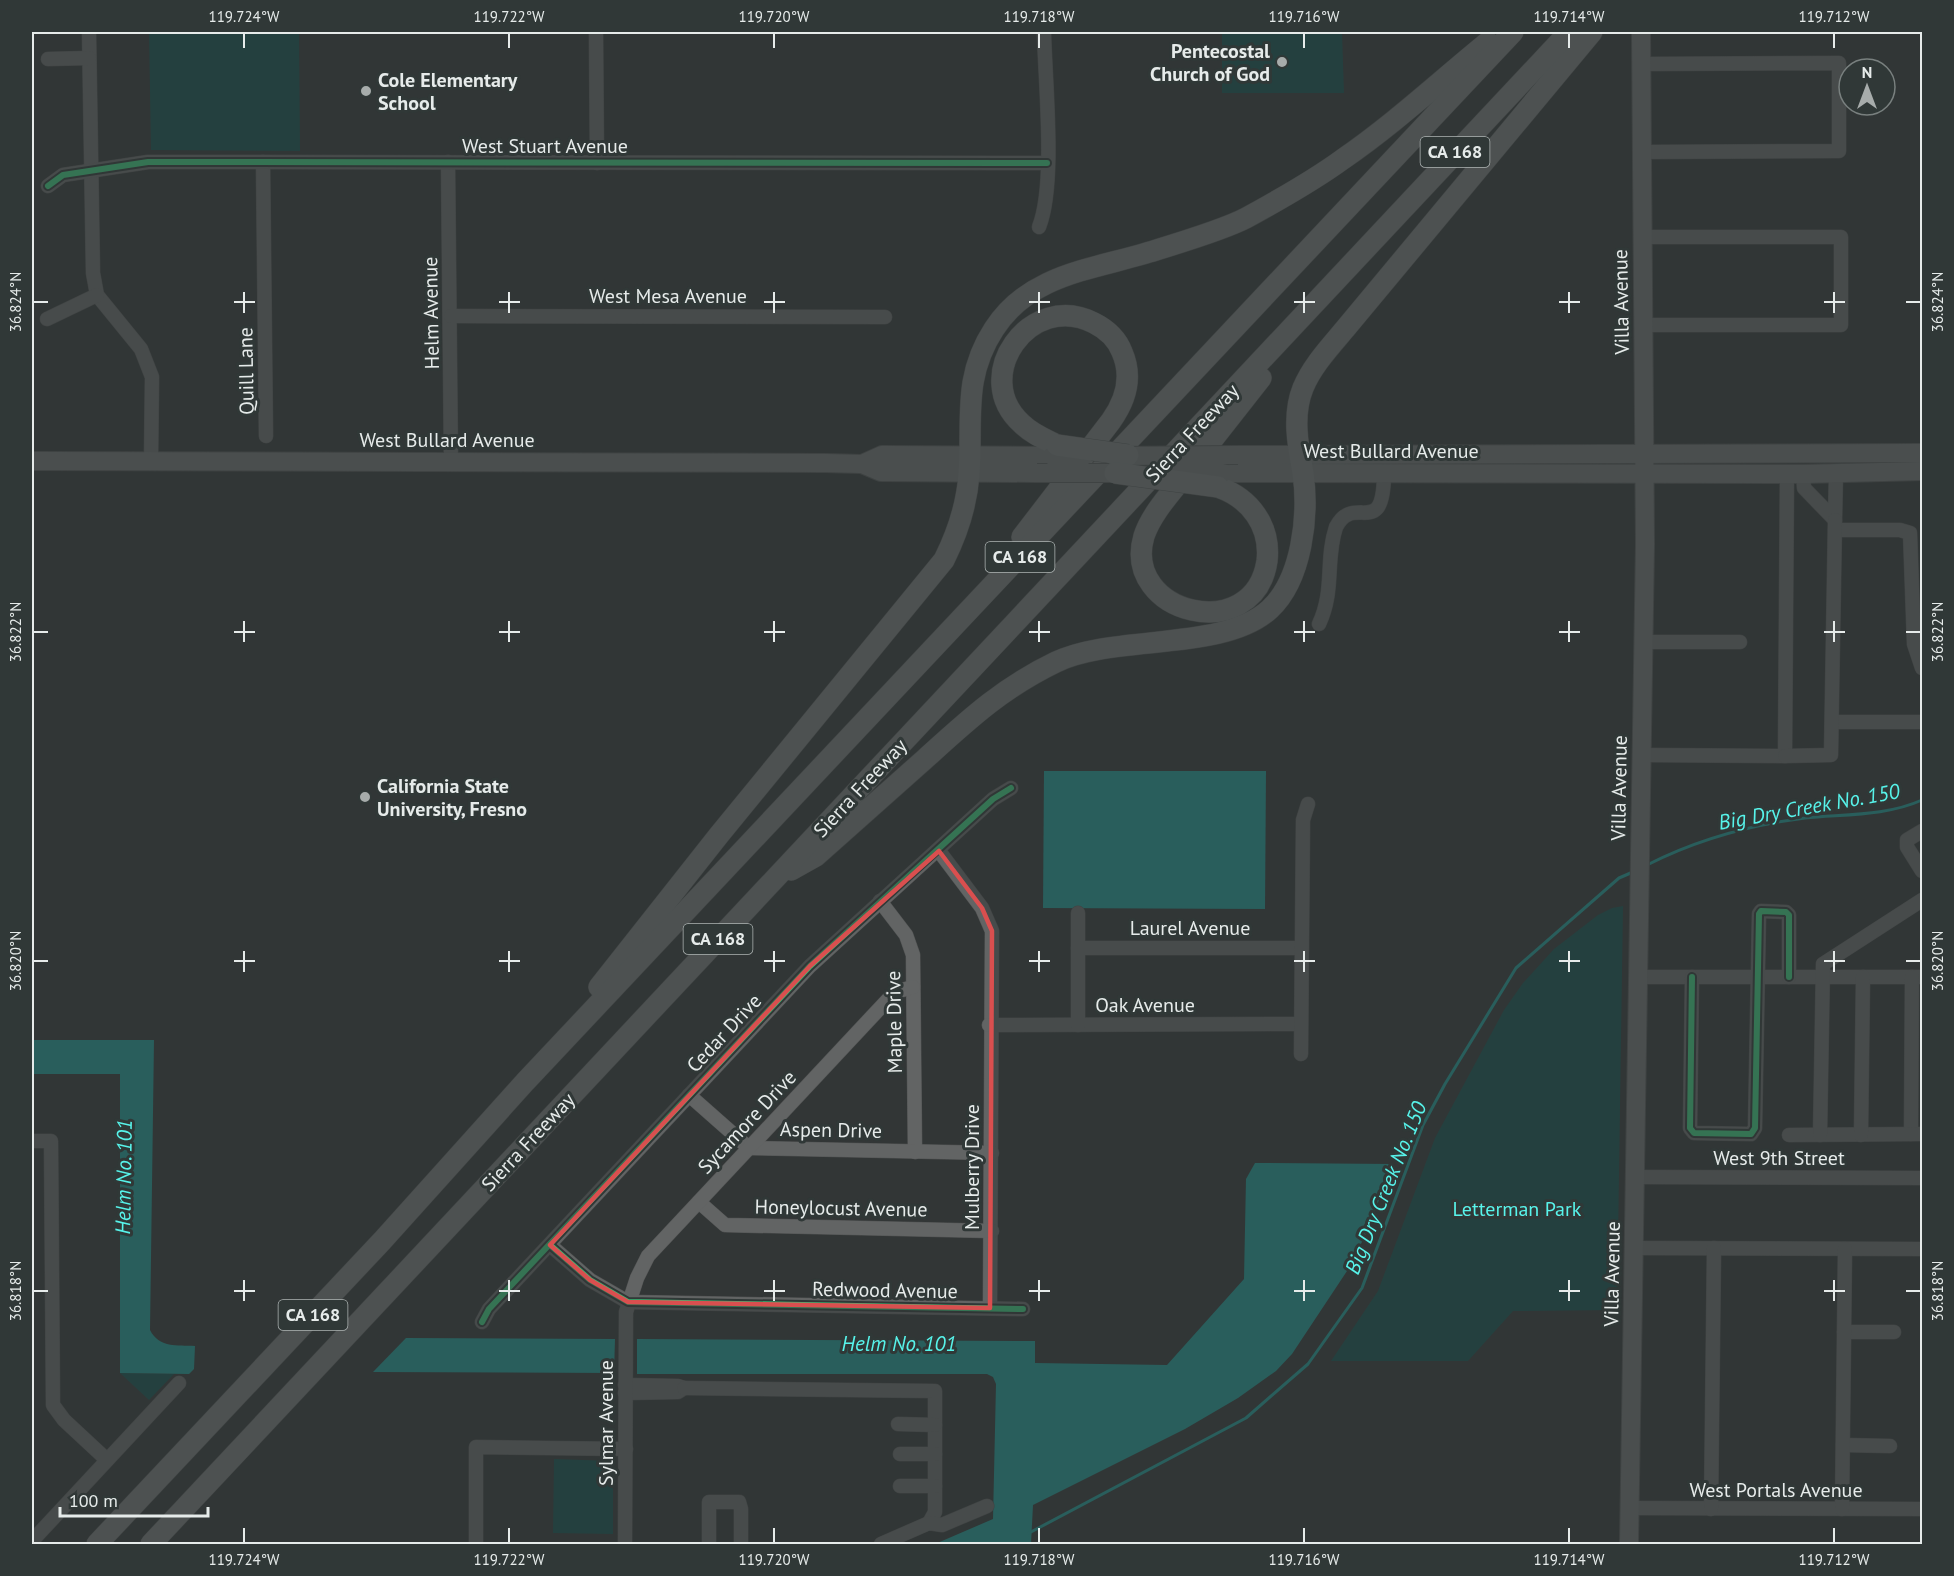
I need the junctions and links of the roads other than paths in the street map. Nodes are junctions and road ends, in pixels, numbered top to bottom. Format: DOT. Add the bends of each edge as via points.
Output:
graph roads {
  1 [pos="89,32"];
  2 [pos="596,32"];
  3 [pos="1044,32"];
  4 [pos="1501,32"];
  5 [pos="1513,32"];
  6 [pos="1569,32"];
  7 [pos="1592,32"];
  8 [pos="1641,32"];
  9 [pos="89,58"];
  10 [pos="48,59"];
  11 [pos="1641,64"];
  12 [pos="1642,152"];
  13 [pos="263,162"];
  14 [pos="448,162"];
  15 [pos="597,163"];
  16 [pos="1047,164"];
  17 [pos="92,169"];
  18 [pos="48,186"];
  19 [pos="1039,227"];
  20 [pos="1643,237"];
  21 [pos="1343,274"];
  22 [pos="97,295"];
  23 [pos="451,316"];
  24 [pos="885,316"];
  25 [pos="47,319"];
  26 [pos="1644,325"];
  27 [pos="266,435"];
  28 [pos="1055,450"];
  29 [pos="1923,453"];
  30 [pos="1645,454"];
  31 [pos="1128,455"];
  32 [pos="1479,455"];
  33 [pos="32,461"];
  34 [pos="151,462"];
  35 [pos="451,463"];
  36 [pos="1300,464"];
  37 [pos="969,465"];
  38 [pos="1923,466"];
  39 [pos="1923,471"];
  40 [pos="1645,472"];
  41 [pos="1895,472"];
  42 [pos="1115,473"];
  43 [pos="1795,473"];
  44 [pos="1836,474"];
  45 [pos="1384,475"];
  46 [pos="1221,480"];
  47 [pos="1835,525"];
  48 [pos="1319,624"];
  49 [pos="1643,642"];
  50 [pos="1740,642"];
  51 [pos="935,649"];
  52 [pos="1923,668"];
  53 [pos="1832,722"];
  54 [pos="1923,722"];
  55 [pos="1642,755"];
  56 [pos="1785,756"];
  57 [pos="1011,788"];
  58 [pos="1308,804"];
  59 [pos="1923,831"];
  60 [pos="939,851"];
  61 [pos="1923,871"];
  62 [pos="775,879"];
  63 [pos="1923,900"];
  64 [pos="880,901"];
  65 [pos="1078,913"];
  66 [pos="1078,948"];
  67 [pos="1301,948"];
  68 [pos="1638,977"];
  69 [pos="1692,977"];
  70 [pos="1757,977"];
  71 [pos="1789,977"];
  72 [pos="1823,977"];
  73 [pos="1863,977"];
  74 [pos="1917,977"];
  75 [pos="913,987"];
  76 [pos="1300,1024"];
  77 [pos="989,1025"];
  78 [pos="1078,1025"];
  79 [pos="1301,1054"];
  80 [pos="525,1082"];
  81 [pos="689,1095"];
  82 [pos="1917,1134"];
  83 [pos="1789,1135"];
  84 [pos="1820,1135"];
  85 [pos="1861,1135"];
  86 [pos="32,1141"];
  87 [pos="748,1148"];
  88 [pos="915,1152"];
  89 [pos="992,1154"];
  90 [pos="1635,1177"];
  91 [pos="1923,1178"];
  92 [pos="699,1202"];
  93 [pos="992,1231"];
  94 [pos="550,1245"];
  95 [pos="1635,1248"];
  96 [pos="1714,1248"];
  97 [pos="1845,1248"];
  98 [pos="1923,1249"];
  99 [pos="628,1302"];
  100 [pos="990,1308"];
  101 [pos="1023,1309"];
  102 [pos="482,1322"];
  103 [pos="1844,1332"];
  104 [pos="1894,1332"];
  105 [pos="179,1383"];
  106 [pos="625,1389"];
  107 [pos="898,1424"];
  108 [pos="935,1425"];
  109 [pos="1843,1445"];
  110 [pos="1890,1446"];
  111 [pos="626,1449"];
  112 [pos="900,1454"];
  113 [pos="935,1454"];
  114 [pos="106,1460"];
  115 [pos="900,1486"];
  116 [pos="935,1486"];
  117 [pos="987,1506"];
  118 [pos="1630,1508"];
  119 [pos="1711,1509"];
  120 [pos="1842,1509"];
  121 [pos="1923,1509"];
  122 [pos="929,1523"];
  123 [pos="32,1540"];
  124 [pos="97,1545"];
  125 [pos="152,1545"];
  126 [pos="476,1545"];
  127 [pos="625,1545"];
  128 [pos="709,1545"];
  129 [pos="741,1545"];
  130 [pos="881,1545"];
  131 [pos="1629,1545"];
  1 -- 9 [label="street"];
  2 -- 15 [label="street"];
  3 -- 16 [label="street"];
  4 -- 37 [label="highway" via="1343,159 1244,219 1144,254 1062,276 1021,298 995,326 978,360 969,401"];
  5 -- 51 [label="highway, Sierra Freeway / CA 168"];
  6 -- 21 [label="highway, Sierra Freeway / CA 168"];
  7 -- 36 [label="highway" via="1318,362 1303,388 1298,409"];
  8 -- 11 [label="main road, Villa Avenue"];
  9 -- 10 [label="street"];
  9 -- 17 [label="street"];
  11 -- 12 [label="main road, Villa Avenue"];
  11 -- 12 [label="street" via="1839,63 1839,151"];
  12 -- 20 [label="main road, Villa Avenue"];
  13 -- 14 [label="street, West Stuart Avenue"];
  13 -- 17 [label="street, West Stuart Avenue" via="148,162"];
  13 -- 27 [label="street, Quill Lane"];
  14 -- 15 [label="street, West Stuart Avenue"];
  14 -- 23 [label="street, Helm Avenue"];
  15 -- 16 [label="street, West Stuart Avenue"];
  16 -- 19 [label="street" via="1045,211"];
  17 -- 18 [label="street, West Stuart Avenue" via="63,175"];
  17 -- 22 [label="street" via="93,273"];
  20 -- 26 [label="main road, Villa Avenue"];
  20 -- 26 [label="street" via="1840,237 1840,325"];
  21 -- 46 [label="highway" via="1168,496 1144,536 1144,564 1153,585 1170,602 1193,612 1216,612 1240,603 1256,587 1266,565 1267,544 1259,519"];
  21 -- 62 [label="highway, Sierra Freeway / CA 168"];
  22 -- 25 [label="street"];
  22 -- 34 [label="street" via="141,350 152,377"];
  23 -- 24 [label="street, West Mesa Avenue"];
  23 -- 35 [label="street, Helm Avenue"];
  26 -- 30 [label="main road, Villa Avenue"];
  28 -- 31 [label="highway, bridge"];
  28 -- 37 [label="main road, West Bullard Avenue"];
  28 -- 51 [label="highway" via="1011,411 1002,384 1003,368 1013,343 1023,332 1046,319 1072,316 1098,325 1116,340 1122,351 1128,376 1121,406"];
  29 -- 30 [label="main road, West Bullard Avenue"];
  30 -- 32 [label="main road, West Bullard Avenue"];
  30 -- 40 [label="main road, Villa Avenue"];
  31 -- 36 [label="main road, West Bullard Avenue, bridge" via="1238,455"];
  32 -- 36 [label="main road, West Bullard Avenue"];
  32 -- 45 [label="main road" via="1425,466 1393,466"];
  33 -- 34 [label="main road, West Bullard Avenue"];
  34 -- 35 [label="main road, West Bullard Avenue"];
  35 -- 37 [label="main road, West Bullard Avenue" via="862,464 882,455"];
  36 -- 45 [label="main road, West Bullard Avenue"];
  36 -- 46 [label="main road, West Bullard Avenue"];
  36 -- 62 [label="highway" via="1303,539 1288,587 1269,610 1235,629 1128,644 1058,661 995,696 816,856"];
  37 -- 42 [label="main road, West Bullard Avenue, bridge" via="1037,473"];
  37 -- 80 [label="highway" via="955,537 944,560 719,835"];
  38 -- 41 [label="main road"];
  39 -- 41 [label="main road, West Bullard Avenue"];
  40 -- 43 [label="main road, West Bullard Avenue"];
  40 -- 45 [label="main road, West Bullard Avenue"];
  40 -- 49 [label="main road, Villa Avenue"];
  41 -- 44 [label="main road, West Bullard Avenue"];
  42 -- 46 [label="highway, bridge"];
  43 -- 44 [label="main road, West Bullard Avenue"];
  43 -- 47 [label="street"];
  43 -- 56 [label="street"];
  44 -- 47 [label="street"];
  45 -- 48 [label="street" via="1379,507 1350,514 1336,527 1329,597"];
  47 -- 52 [label="street" via="1910,533 1914,644"];
  47 -- 53 [label="street"];
  49 -- 50 [label="street"];
  49 -- 55 [label="main road, Villa Avenue"];
  51 -- 80 [label="highway, Sierra Freeway / CA 168"];
  53 -- 54 [label="street"];
  53 -- 56 [label="street" via="1831,755"];
  55 -- 56 [label="street"];
  55 -- 68 [label="main road, Villa Avenue"];
  57 -- 60 [label="street, Cedar Drive" via="993,799"];
  58 -- 67 [label="street" via="1303,820"];
  59 -- 61 [label="street" via="1907,840 1907,847"];
  60 -- 64 [label="street, Cedar Drive"];
  60 -- 77 [label="street, Mulberry Drive" via="982,908 992,932"];
  62 -- 125 [label="highway, Sierra Freeway / CA 168"];
  63 -- 72 [label="street" via="1823,964"];
  64 -- 75 [label="street, Maple Drive" via="906,935 913,955"];
  64 -- 81 [label="street, Cedar Drive" via="810,966"];
  65 -- 66 [label="street"];
  66 -- 67 [label="street, Laurel Avenue"];
  66 -- 78 [label="street"];
  67 -- 76 [label="street"];
  68 -- 69 [label="street"];
  68 -- 90 [label="main road, Villa Avenue"];
  69 -- 70 [label="street"];
  69 -- 70 [label="street" via="1690,1128 1694,1133 1751,1134 1755,1128"];
  70 -- 71 [label="street"];
  70 -- 71 [label="street" via="1761,911 1789,915"];
  71 -- 72 [label="street"];
  72 -- 73 [label="street"];
  72 -- 84 [label="street"];
  73 -- 74 [label="street"];
  73 -- 85 [label="street"];
  74 -- 82 [label="street"];
  75 -- 87 [label="street, Sycamore Drive" via="895,992"];
  75 -- 88 [label="street, Maple Drive"];
  76 -- 78 [label="street, Oak Avenue"];
  76 -- 79 [label="street"];
  77 -- 78 [label="street, Oak Avenue"];
  77 -- 89 [label="street, Mulberry Drive"];
  80 -- 124 [label="highway, Sierra Freeway / CA 168"];
  81 -- 87 [label="street"];
  81 -- 94 [label="street, Cedar Drive"];
  82 -- 85 [label="street"];
  83 -- 84 [label="street"];
  84 -- 85 [label="street"];
  86 -- 114 [label="street" via="51,1141 53,1405"];
  87 -- 88 [label="street, Aspen Drive"];
  87 -- 92 [label="street, Sycamore Drive"];
  88 -- 89 [label="street, Aspen Drive"];
  89 -- 93 [label="street, Mulberry Drive"];
  90 -- 91 [label="street, West 9th Street"];
  90 -- 95 [label="main road, Villa Avenue"];
  92 -- 93 [label="street, Honeylocust Avenue" via="725,1225"];
  92 -- 99 [label="street, Sycamore Drive" via="648,1256"];
  93 -- 100 [label="street, Mulberry Drive"];
  94 -- 99 [label="street, Redwood Avenue" via="590,1280"];
  94 -- 102 [label="street, Cedar Drive" via="489,1309"];
  95 -- 96 [label="street"];
  95 -- 118 [label="main road, Villa Avenue"];
  96 -- 97 [label="street"];
  96 -- 119 [label="street"];
  97 -- 98 [label="street"];
  97 -- 103 [label="street"];
  99 -- 100 [label="street, Redwood Avenue"];
  99 -- 106 [label="street, Sylmar Avenue"];
  100 -- 101 [label="street, Redwood Avenue"];
  103 -- 104 [label="street"];
  103 -- 109 [label="street"];
  105 -- 114 [label="street"];
  106 -- 108 [label="street" via="678,1386 935,1391"];
  106 -- 111 [label="street, Sylmar Avenue"];
  107 -- 108 [label="street"];
  108 -- 113 [label="street"];
  109 -- 110 [label="street"];
  109 -- 120 [label="street"];
  111 -- 126 [label="street" via="476,1447"];
  111 -- 127 [label="street, Sylmar Avenue"];
  112 -- 113 [label="street"];
  113 -- 116 [label="street"];
  114 -- 123 [label="street"];
  115 -- 116 [label="street"];
  116 -- 122 [label="street" via="935,1512"];
  117 -- 122 [label="street" via="942,1525"];
  118 -- 119 [label="street, West Portals Avenue"];
  118 -- 131 [label="main road, Villa Avenue"];
  119 -- 120 [label="street, West Portals Avenue"];
  120 -- 121 [label="street, West Portals Avenue"];
  122 -- 130 [label="street"];
  128 -- 129 [label="street" via="709,1502 739,1502"];
}
